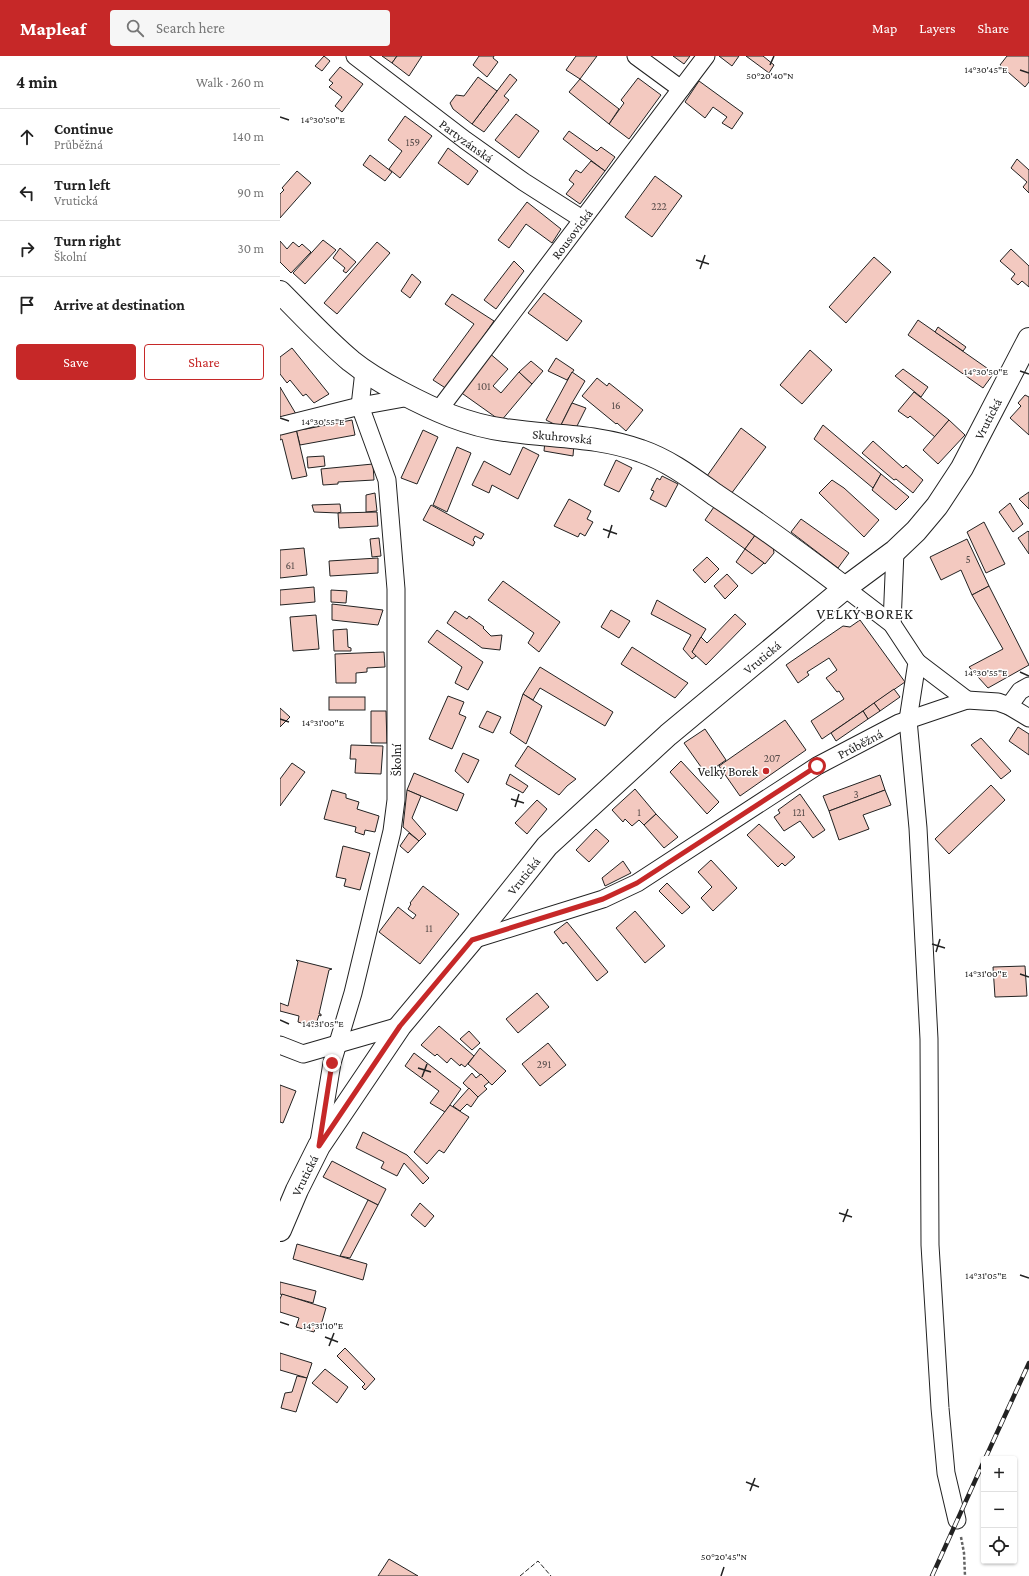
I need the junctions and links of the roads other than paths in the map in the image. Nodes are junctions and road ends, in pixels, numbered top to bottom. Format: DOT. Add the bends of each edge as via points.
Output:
graph roads {
  1 [pos="355,56"];
  2 [pos="636,56"];
  3 [pos="706,56"];
  4 [pos="681,89"];
  5 [pos="582,219"];
  6 [pos="280,292"];
  7 [pos="1029,339"];
  8 [pos="364,371"];
  9 [pos="410,397"];
  10 [pos="360,406"];
  11 [pos="438,411"];
  12 [pos="280,426"];
  13 [pos="895,551"];
  14 [pos="845,588"];
  15 [pos="892,624"];
  16 [pos="917,662"];
  17 [pos="1029,686"];
  18 [pos="967,700"];
  19 [pos="1009,706"];
  20 [pos="1029,718"];
  21 [pos="908,720"];
  22 [pos="472,940"];
  23 [pos="400,1026"];
  24 [pos="280,1045"];
  25 [pos="336,1046"];
  26 [pos="319,1146"];
  27 [pos="280,1230"];
  28 [pos="957,1520"];
  1 -- 5 [label="street, Partyzánská" via="465,140"];
  2 -- 4 [label="street"];
  3 -- 4 [label="street, Rousovická"];
  4 -- 5 [label="street, Rousovická"];
  5 -- 11 [label="street, Rousovická"];
  6 -- 8 [label="street, Skuhrovská"];
  7 -- 13 [label="street, Vrutická" via="962,468 937,506"];
  8 -- 9 [label="street, Skuhrovská"];
  8 -- 10 [label="street, Školní"];
  9 -- 10 [label="street"];
  9 -- 11 [label="street, Skuhrovská"];
  10 -- 12 [label="street"];
  10 -- 25 [label="street, Školní" via="386,480 396,589 396,800 392,831 353,994"];
  11 -- 14 [label="street, Skuhrovská" via="486,427 604,441 659,458 773,533"];
  13 -- 14 [label="street, Vrutická"];
  13 -- 15 [label="street"];
  14 -- 15 [label="street"];
  14 -- 22 [label="street, Vrutická" via="668,735 547,846"];
  15 -- 16 [label="street"];
  16 -- 18 [label="street"];
  16 -- 21 [label="street"];
  17 -- 19 [label="street" via="1020,690"];
  18 -- 19 [label="street, Průběžná" via="987,700"];
  18 -- 21 [label="street, Průběžná"];
  19 -- 20 [label="street, Průběžná"];
  21 -- 22 [label="street, Průběžná" via="817,766 637,883 603,899"];
  21 -- 28 [label="street" via="918,828 929,1038 930,1245 946,1473"];
  22 -- 23 [label="street, Vrutická"];
  23 -- 25 [label="street"];
  23 -- 26 [label="street, Vrutická"];
  24 -- 25 [label="street" via="303,1054"];
  25 -- 26 [label="street, Školní"];
  26 -- 27 [label="street, Vrutická"];
}
